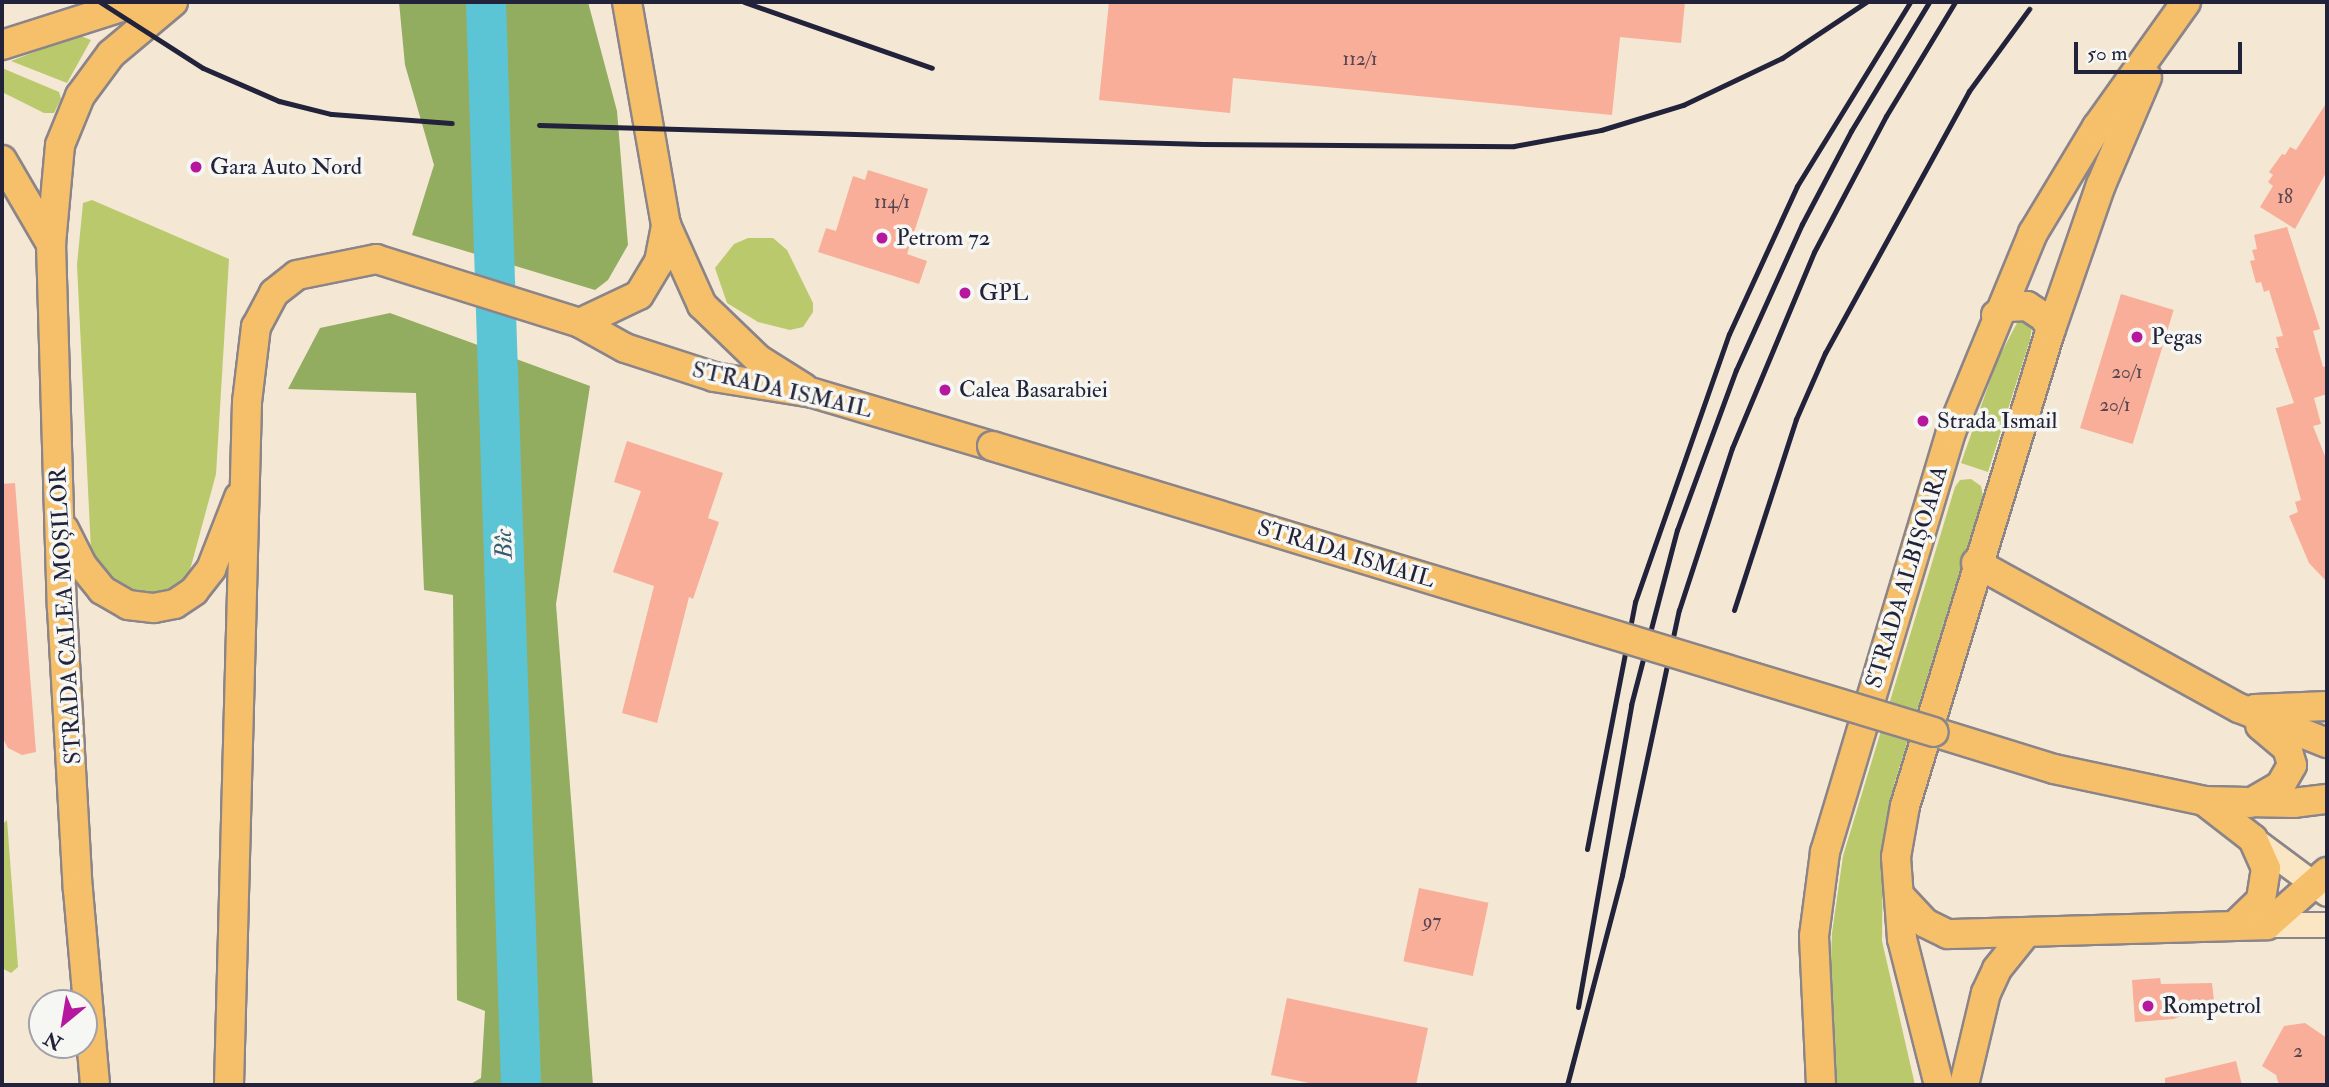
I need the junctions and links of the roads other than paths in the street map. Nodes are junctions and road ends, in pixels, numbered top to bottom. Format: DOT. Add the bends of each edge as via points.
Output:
graph roads {
  1 [pos="137,2"];
  2 [pos="173,2"];
  3 [pos="2186,2"];
  4 [pos="626,4"];
  5 [pos="2165,36"];
  6 [pos="2,45"];
  7 [pos="2,160"];
  8 [pos="666,225"];
  9 [pos="51,244"];
  10 [pos="1996,314"];
  11 [pos="580,323"];
  12 [pos="2051,329"];
  13 [pos="813,393"];
  14 [pos="248,476"];
  15 [pos="61,524"];
  16 [pos="1976,563"];
  17 [pos="2327,706"];
  18 [pos="2239,708"];
  19 [pos="2327,743"];
  20 [pos="2327,799"];
  21 [pos="2204,801"];
  22 [pos="2249,804"];
  23 [pos="2253,839"];
  24 [pos="2324,883"];
  25 [pos="1899,895"];
  26 [pos="2267,925"];
  27 [pos="2327,925"];
  28 [pos="2234,926"];
  29 [pos="2025,934"];
  30 [pos="95,1085"];
  31 [pos="229,1085"];
  32 [pos="1821,1085"];
  33 [pos="1939,1085"];
  34 [pos="1965,1085"];
  1 -- 6 [label="main road"];
  2 -- 9 [label="main road" via="111,54 80,96 60,145"];
  3 -- 5 [label="main road, STRADA ALBIȘOARA"];
  4 -- 8 [label="main road"];
  5 -- 10 [label="main road, STRADA ALBIȘOARA" via="2063,179"];
  5 -- 12 [label="main road, STRADA ALBIȘOARA" via="2101,185"];
  7 -- 9 [label="main road, STRADA CALEA MOȘILOR"];
  8 -- 11 [label="main road" via="659,262 639,295"];
  8 -- 13 [label="main road" via="702,305 758,359"];
  9 -- 15 [label="main road, STRADA CALEA MOȘILOR"];
  10 -- 12 [label="main road" via="2007,307 2027,306 2045,317"];
  10 -- 32 [label="main road, STRADA ALBIȘOARA" via="1945,452 1833,818 1814,936"];
  11 -- 13 [label="main road, STRADA ISMAIL" via="625,348 714,377"];
  11 -- 14 [label="main road, STRADA ISMAIL" via="376,259 297,275 274,293 256,327 250,360"];
  12 -- 16 [label="main road, STRADA ALBIȘOARA"];
  13 -- 21 [label="main road, STRADA ISMAIL, bridge" via="2054,769"];
  14 -- 15 [label="main road" via="211,569 194,591 175,604 154,608 128,605 102,590 82,565"];
  14 -- 31 [label="main road"];
  15 -- 30 [label="main road, STRADA CALEA MOȘILOR" via="78,890"];
  16 -- 18 [label="main road"];
  16 -- 25 [label="main road, STRADA ALBIȘOARA" via="1905,806 1896,857"];
  17 -- 18 [label="main road"];
  18 -- 19 [label="main road"];
  18 -- 22 [label="main road" via="2291,756 2289,778"];
  20 -- 22 [label="main road, STRADA ISMAIL"];
  21 -- 22 [label="main road, STRADA ISMAIL"];
  21 -- 23 [label="main road"];
  23 -- 24 [label="street"];
  23 -- 28 [label="main road" via="2266,868 2267,884 2261,900"];
  24 -- 26 [label="main road"];
  25 -- 29 [label="main road" via="1926,923 1948,934"];
  25 -- 33 [label="main road, STRADA ALBIȘOARA" via="1902,939"];
  26 -- 27 [label="street"];
  26 -- 28 [label="main road"];
  28 -- 29 [label="main road"];
  29 -- 34 [label="main road" via="1997,969 1986,993"];
}
